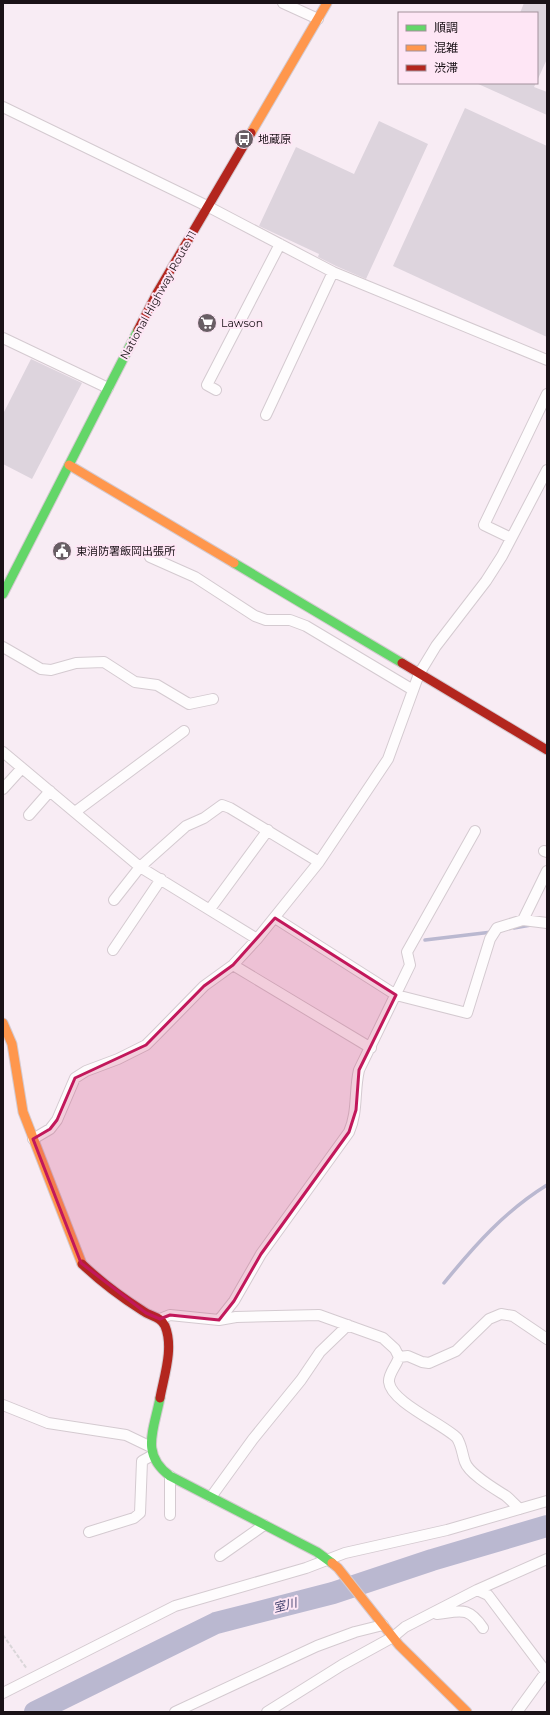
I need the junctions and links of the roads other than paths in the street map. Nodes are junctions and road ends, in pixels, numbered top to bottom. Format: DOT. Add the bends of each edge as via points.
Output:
graph roads {
  1 [pos="283,3"];
  2 [pos="327,3"];
  3 [pos="318,19"];
  4 [pos="3,107"];
  5 [pos="207,206"];
  6 [pos="280,244"];
  7 [pos="333,272"];
  8 [pos="3,338"];
  9 [pos="547,360"];
  10 [pos="108,388"];
  11 [pos="216,390"];
  12 [pos="547,394"];
  13 [pos="266,415"];
  14 [pos="69,465"];
  15 [pos="547,470"];
  16 [pos="511,538"];
  17 [pos="150,557"];
  18 [pos="3,594"];
  19 [pos="3,647"];
  20 [pos="420,674"];
  21 [pos="413,690"];
  22 [pos="213,699"];
  23 [pos="184,731"];
  24 [pos="547,750"];
  25 [pos="3,752"];
  26 [pos="22,768"];
  27 [pos="3,789"];
  28 [pos="50,791"];
  29 [pos="75,812"];
  30 [pos="29,815"];
  31 [pos="268,830"];
  32 [pos="475,832"];
  33 [pos="319,862"];
  34 [pos="140,867"];
  35 [pos="547,871"];
  36 [pos="161,879"];
  37 [pos="114,900"];
  38 [pos="210,909"];
  39 [pos="275,918"];
  40 [pos="523,920"];
  41 [pos="547,923"];
  42 [pos="258,939"];
  43 [pos="113,950"];
  44 [pos="233,965"];
  45 [pos="396,995"];
  46 [pos="3,1022"];
  47 [pos="371,1048"];
  48 [pos="33,1140"];
  49 [pos="160,1319"];
  50 [pos="219,1320"];
  51 [pos="348,1325"];
  52 [pos="547,1340"];
  53 [pos="399,1357"];
  54 [pos="3,1405"];
  55 [pos="151,1452"];
  56 [pos="170,1476"];
  57 [pos="210,1497"];
  58 [pos="547,1501"];
  59 [pos="520,1509"];
  60 [pos="170,1515"];
  61 [pos="264,1525"];
  62 [pos="89,1532"];
  63 [pos="220,1556"];
  64 [pos="547,1559"];
  65 [pos="328,1560"];
  66 [pos="477,1590"];
  67 [pos="431,1615"];
  68 [pos="381,1623"];
  69 [pos="483,1628"];
  70 [pos="393,1637"];
  71 [pos="3,1693"];
  72 [pos="175,1712"];
  73 [pos="267,1712"];
  74 [pos="468,1712"];
  75 [pos="517,1712"];
  1 -- 3 [label="street"];
  2 -- 3 [label="main road, National Highway Route 11"];
  3 -- 5 [label="main road, National Highway Route 11"];
  4 -- 5 [label="street"];
  5 -- 6 [label="street"];
  5 -- 10 [label="main road, National Highway Route 11" via="157,293"];
  6 -- 7 [label="street"];
  6 -- 11 [label="street" via="208,385"];
  7 -- 9 [label="street"];
  7 -- 13 [label="street"];
  8 -- 10 [label="street"];
  10 -- 14 [label="main road, National Highway Route 11"];
  12 -- 16 [label="street" via="484,525"];
  14 -- 18 [label="main road, National Highway Route 11"];
  14 -- 20 [label="main road"];
  15 -- 16 [label="street"];
  16 -- 20 [label="street" via="486,581 436,646"];
  17 -- 21 [label="street" via="195,577 255,616 266,620 290,620 306,626"];
  19 -- 22 [label="street" via="41,669 51,670 76,662 104,662 135,682 157,685 189,704"];
  20 -- 21 [label="street"];
  20 -- 24 [label="main road"];
  21 -- 33 [label="street" via="388,759"];
  23 -- 29 [label="street"];
  25 -- 26 [label="street"];
  26 -- 27 [label="street"];
  26 -- 28 [label="street"];
  28 -- 29 [label="street"];
  28 -- 30 [label="street"];
  29 -- 34 [label="street"];
  31 -- 33 [label="street"];
  31 -- 34 [label="street" via="222,805 204,818 186,826"];
  31 -- 38 [label="street"];
  32 -- 45 [label="street" via="406,952 410,965"];
  33 -- 39 [label="street"];
  34 -- 36 [label="street"];
  34 -- 37 [label="street"];
  35 -- 40 [label="street"];
  36 -- 38 [label="street"];
  36 -- 43 [label="street"];
  38 -- 42 [label="street"];
  39 -- 42 [label="street"];
  39 -- 45 [label="street"];
  40 -- 41 [label="street"];
  40 -- 45 [label="street" via="501,925 493,934 467,1013"];
  42 -- 44 [label="street"];
  44 -- 47 [label="street"];
  44 -- 48 [label="street" via="204,986 146,1045 75,1078 57,1120 50,1129"];
  45 -- 47 [label="street"];
  46 -- 48 [label="main road" via="12,1044 23,1112"];
  47 -- 50 [label="street" via="359,1070 354,1120 343,1142 261,1254 234,1301"];
  48 -- 49 [label="main road" via="81,1263 95,1277 146,1313"];
  49 -- 50 [label="street" via="170,1315"];
  49 -- 55 [label="main road" via="168,1339 168,1352"];
  50 -- 51 [label="street" via="236,1317 319,1315"];
  51 -- 53 [label="street" via="383,1338 395,1349"];
  51 -- 57 [label="street" via="320,1352 302,1380 253,1439"];
  52 -- 53 [label="street" via="513,1316 501,1314 489,1319 456,1351 429,1363 408,1356"];
  53 -- 59 [label="street" via="390,1375 389,1383 392,1390 408,1405 457,1438 465,1462 470,1468"];
  54 -- 55 [label="street" via="48,1423 126,1435"];
  55 -- 56 [label="main road" via="160,1469"];
  55 -- 62 [label="street" via="142,1461 140,1513 134,1518"];
  56 -- 57 [label="main road"];
  56 -- 60 [label="street"];
  57 -- 61 [label="main road"];
  58 -- 59 [label="street"];
  59 -- 65 [label="street" via="447,1530 345,1553"];
  61 -- 63 [label="street"];
  61 -- 65 [label="main road"];
  64 -- 66 [label="street"];
  65 -- 68 [label="main road" via="338,1568"];
  65 -- 71 [label="street" via="175,1606"];
  66 -- 67 [label="street"];
  66 -- 75 [label="street" via="488,1595 546,1672"];
  67 -- 69 [label="street" via="468,1612"];
  67 -- 70 [label="street" via="405,1627"];
  68 -- 70 [label="main road"];
  68 -- 72 [label="street" via="317,1646"];
  70 -- 73 [label="street" via="342,1665"];
  70 -- 74 [label="main road"];
}
